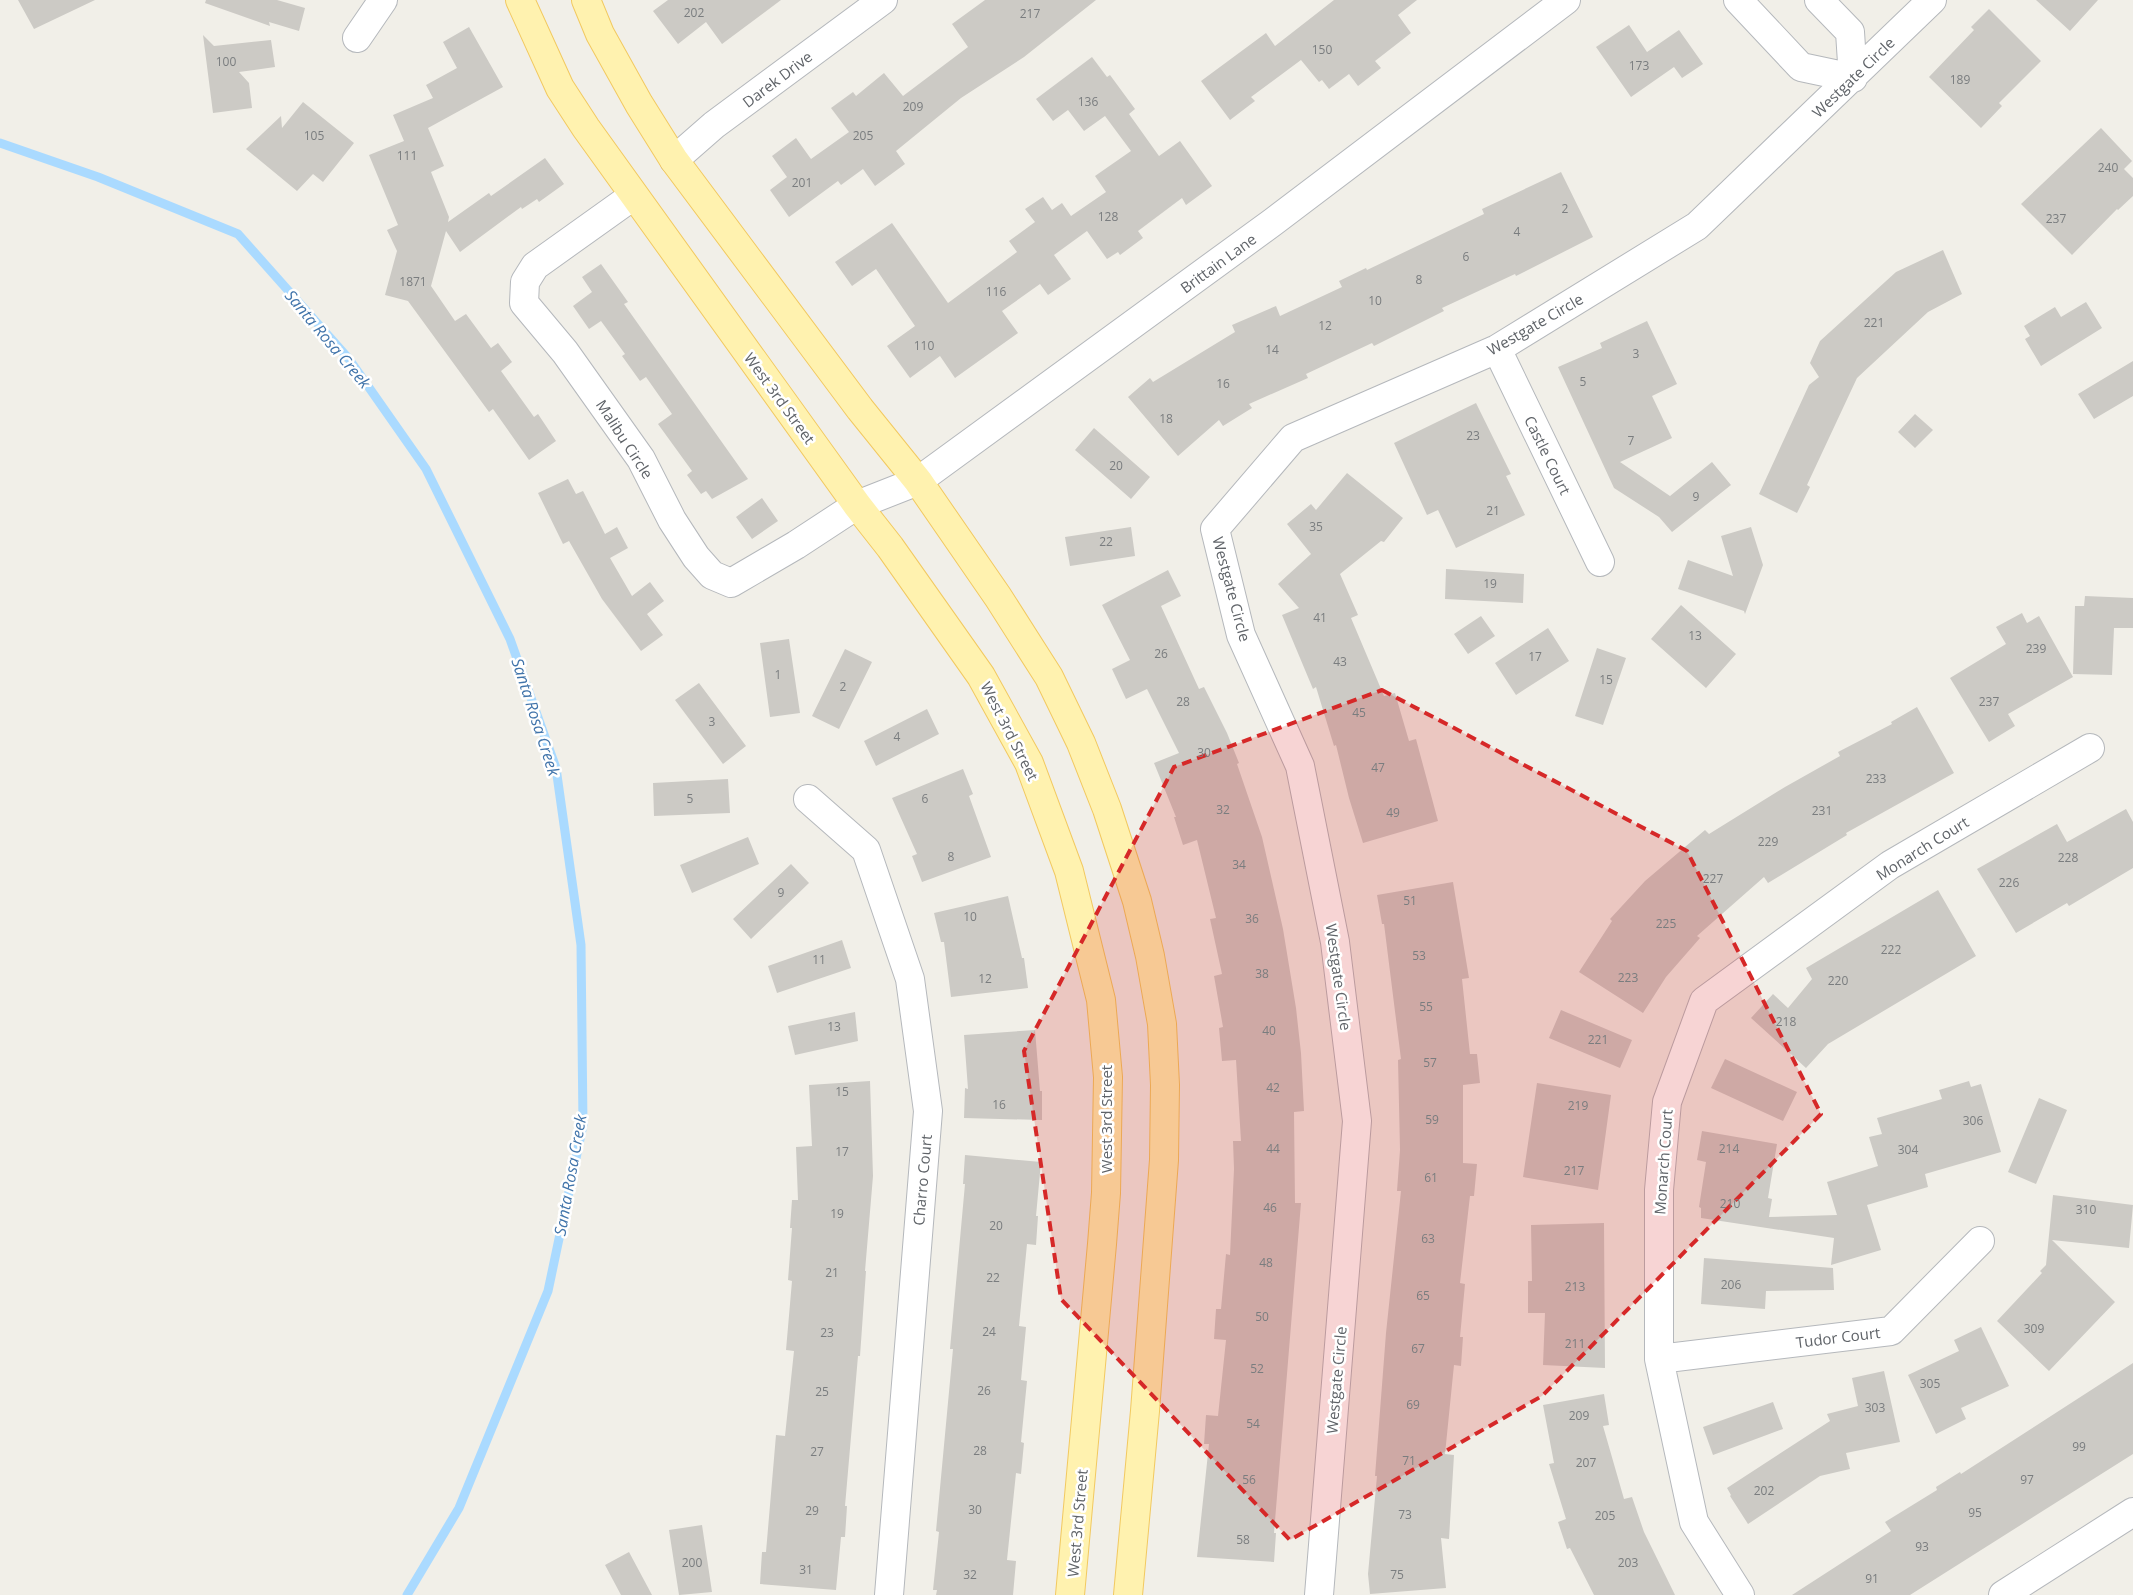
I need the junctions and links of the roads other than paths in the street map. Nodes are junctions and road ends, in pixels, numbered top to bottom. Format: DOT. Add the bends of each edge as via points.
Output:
graph roads {
  1 [pos="383,0"];
  2 [pos="520,0"];
  3 [pos="586,0"];
  4 [pos="883,0"];
  5 [pos="1566,0"];
  6 [pos="1738,0"];
  7 [pos="1820,0"];
  8 [pos="1932,0"];
  9 [pos="357,38"];
  10 [pos="1853,78"];
  11 [pos="674,160"];
  12 [pos="633,196"];
  13 [pos="1497,349"];
  14 [pos="918,481"];
  15 [pos="857,505"];
  16 [pos="1600,562"];
  17 [pos="2090,748"];
  18 [pos="808,799"];
  19 [pos="1980,1241"];
  20 [pos="1659,1360"];
  21 [pos="2133,1512"];
  22 [pos="889,1595"];
  23 [pos="1070,1595"];
  24 [pos="1128,1595"];
  25 [pos="1319,1595"];
  26 [pos="1740,1595"];
  27 [pos="2003,1595"];
  1 -- 9 [label="street"];
  2 -- 12 [label="main road, West 3rd Street" via="560,88"];
  3 -- 11 [label="main road" via="600,34"];
  4 -- 11 [label="street, Darek Drive" via="714,125"];
  5 -- 14 [label="street, Brittain Lane" via="1274,222"];
  6 -- 10 [label="street" via="1801,67"];
  7 -- 10 [label="street" via="1850,32"];
  8 -- 10 [label="street, Westgate Circle"];
  10 -- 13 [label="street, Westgate Circle" via="1697,226"];
  11 -- 14 [label="main road" via="860,409"];
  12 -- 15 [label="main road, West 3rd Street"];
  12 -- 15 [label="street, Malibu Circle" via="534,266 525,282 524,303 565,352 641,459 672,520 696,557 712,575 731,583"];
  13 -- 16 [label="street, Castle Court"];
  13 -- 25 [label="street, Westgate Circle" via="1293,438 1216,529 1241,635 1300,766 1335,942 1357,1121"];
  14 -- 15 [label="street, Brittain Lane"];
  14 -- 24 [label="main road" via="1049,677 1106,809 1137,901 1150,956 1162,1024 1164,1160"];
  15 -- 23 [label="main road, West 3rd Street" via="981,676 1029,763 1069,871 1101,1000 1108,1077 1106,1193"];
  17 -- 20 [label="street, Monarch Court" via="1890,865 1704,1001 1667,1102 1659,1190"];
  18 -- 22 [label="street, Charro Court" via="866,850 910,979 928,1111"];
  19 -- 20 [label="street, Tudor Court" via="1891,1331"];
  20 -- 26 [label="street, Monarch Court" via="1694,1522"];
  21 -- 27 [label="street"];
}
